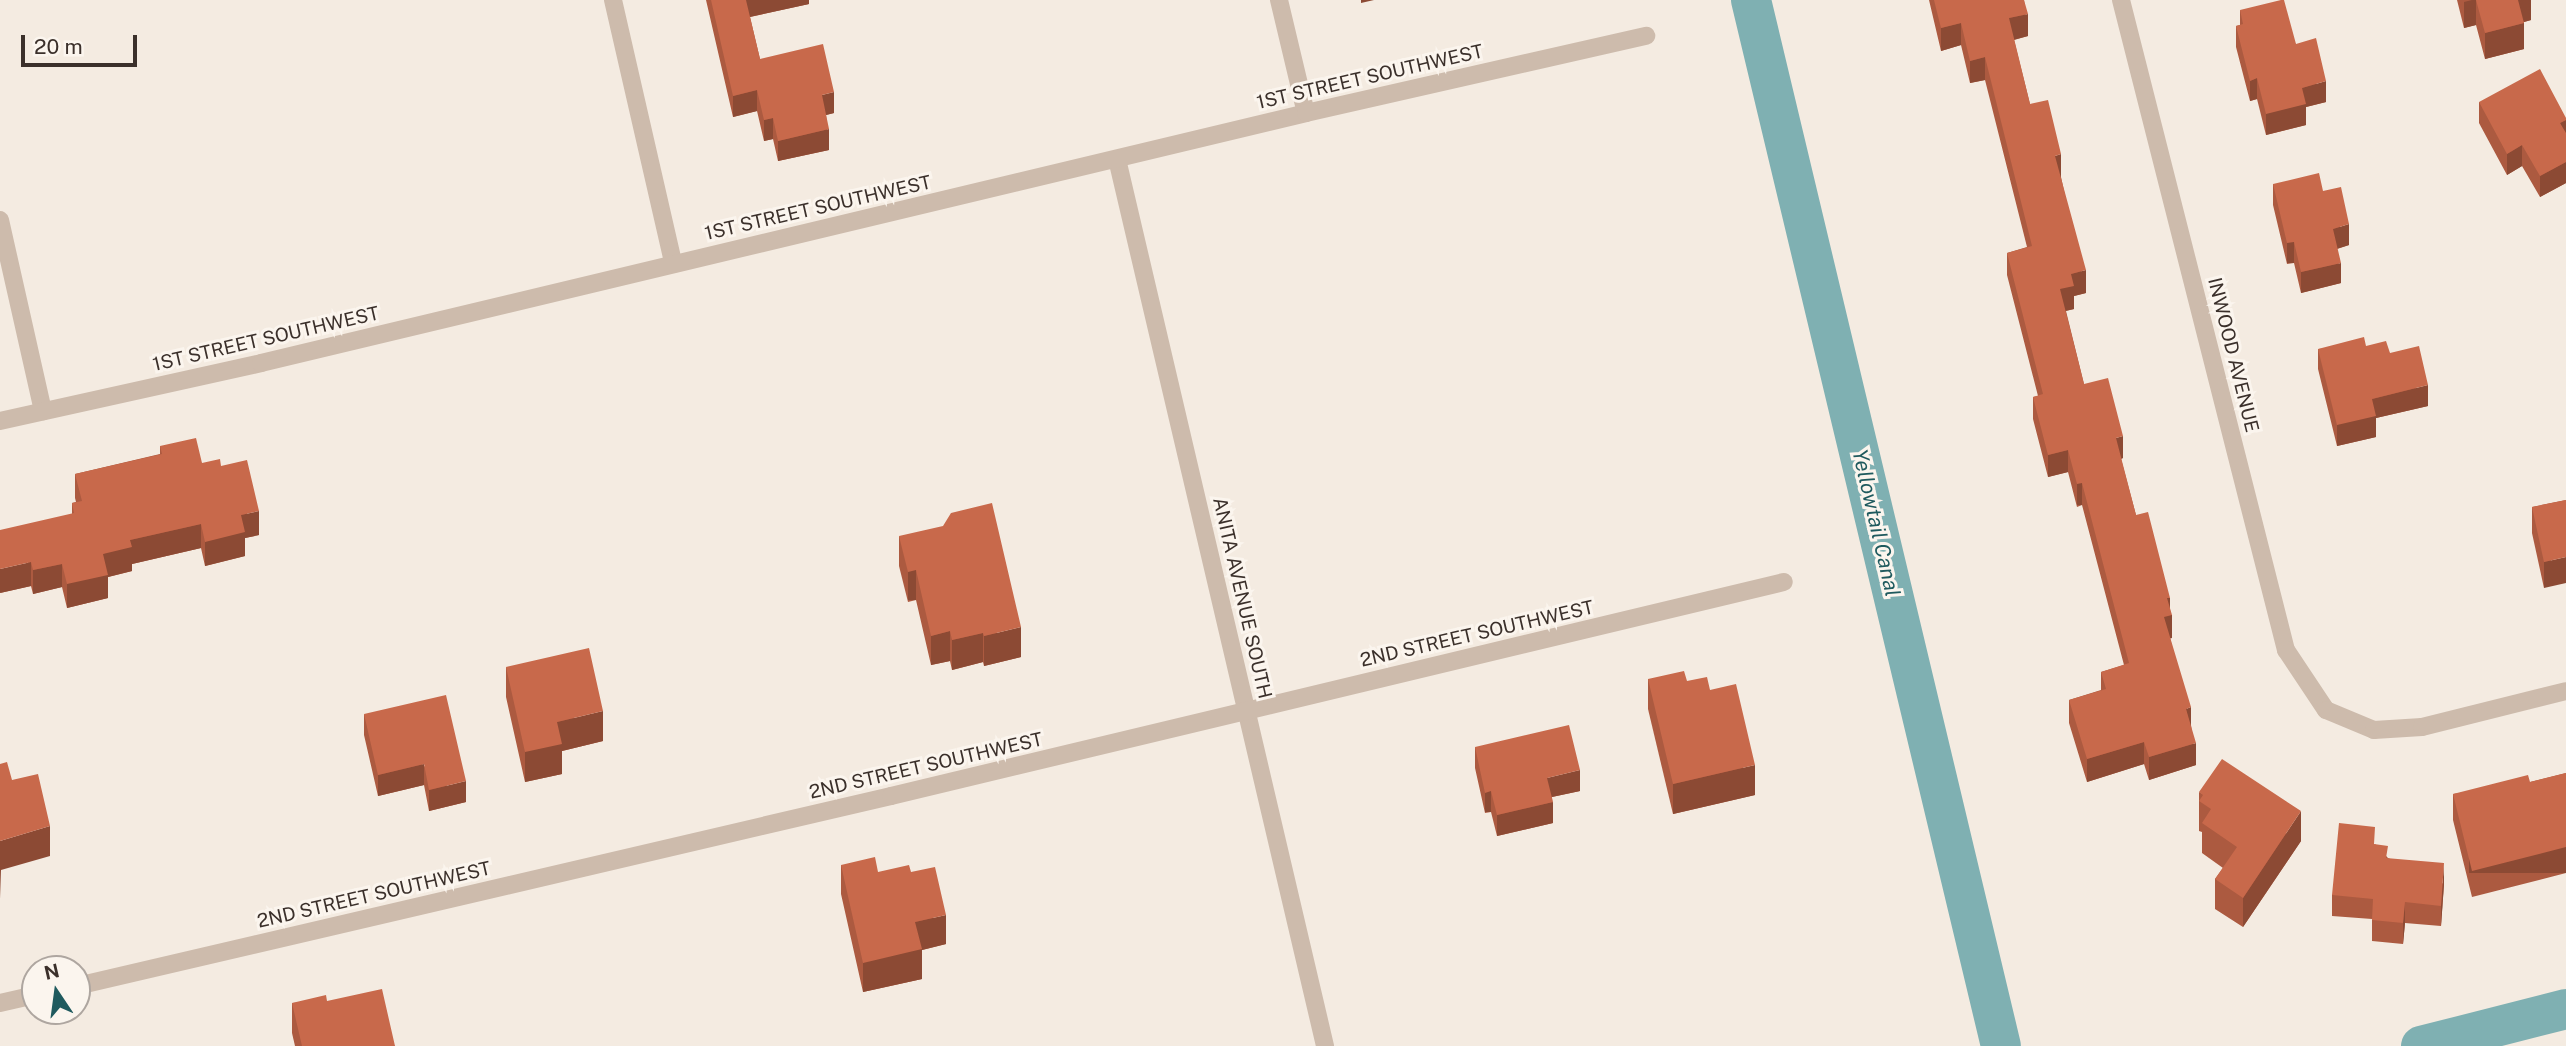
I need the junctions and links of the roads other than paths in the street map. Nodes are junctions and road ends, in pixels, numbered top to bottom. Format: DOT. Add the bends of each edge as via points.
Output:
graph roads {
  1 [pos="613,0"];
  2 [pos="1279,0"];
  3 [pos="2121,0"];
  4 [pos="1646,36"];
  5 [pos="1306,113"];
  6 [pos="1117,159"];
  7 [pos="0,220"];
  8 [pos="673,263"];
  9 [pos="43,411"];
  10 [pos="0,421"];
  11 [pos="1784,582"];
  12 [pos="2566,691"];
  13 [pos="1246,710"];
  14 [pos="91,983"];
  15 [pos="21,998"];
  16 [pos="0,1003"];
  17 [pos="1325,1046"];
  1 -- 8 [label="street"];
  2 -- 5 [label="street"];
  3 -- 12 [label="street, INWOOD AVENUE" via="2286,650 2326,710 2374,730 2422,727"];
  4 -- 5 [label="street, 1ST STREET SOUTHWEST"];
  5 -- 6 [label="street, 1ST STREET SOUTHWEST"];
  6 -- 8 [label="street, 1ST STREET SOUTHWEST"];
  6 -- 13 [label="street, ANITA AVENUE SOUTH"];
  7 -- 9 [label="street"];
  8 -- 9 [label="street, 1ST STREET SOUTHWEST"];
  9 -- 10 [label="street, 1ST STREET SOUTHWEST"];
  11 -- 13 [label="street, 2ND STREET SOUTHWEST"];
  13 -- 14 [label="street, 2ND STREET SOUTHWEST"];
  13 -- 17 [label="street, ANITA AVENUE SOUTH"];
  15 -- 16 [label="street"];
}
